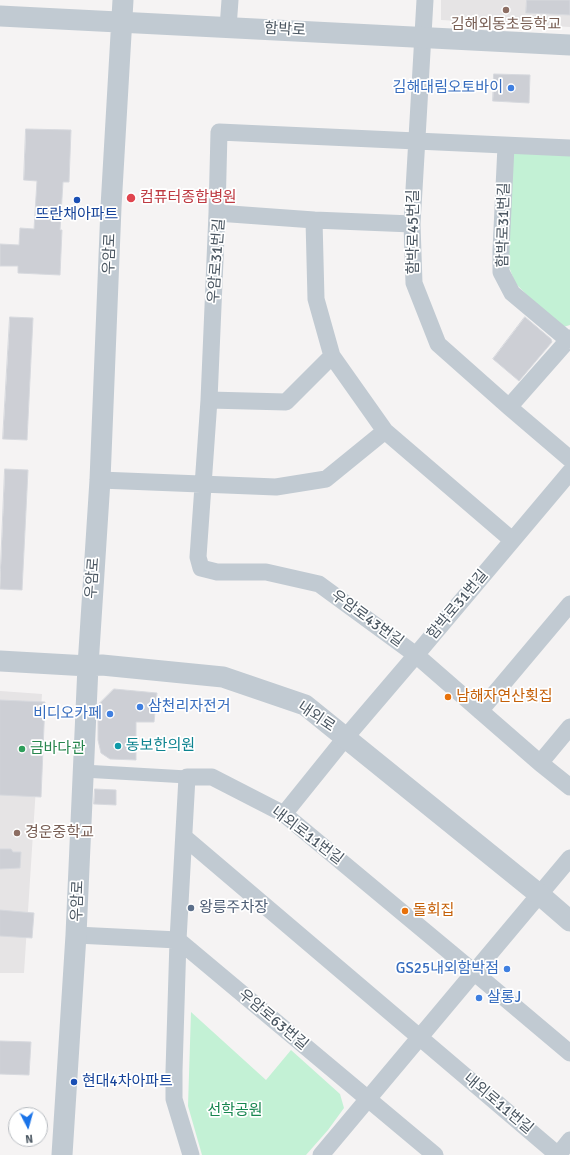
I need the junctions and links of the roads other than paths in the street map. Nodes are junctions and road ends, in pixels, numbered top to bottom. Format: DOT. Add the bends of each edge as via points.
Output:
graph roads {
  1 [pos="123,0"];
  2 [pos="230,0"];
  3 [pos="425,0"];
  4 [pos="0,16"];
  5 [pos="122,22"];
  6 [pos="228,28"];
  7 [pos="423,38"];
  8 [pos="570,46"];
  9 [pos="417,141"];
  10 [pos="506,146"];
  11 [pos="570,148"];
  12 [pos="218,213"];
  13 [pos="314,220"];
  14 [pos="412,224"];
  15 [pos="569,339"];
  16 [pos="332,356"];
  17 [pos="209,400"];
  18 [pos="509,407"];
  19 [pos="385,431"];
  20 [pos="570,459"];
  21 [pos="570,472"];
  22 [pos="100,480"];
  23 [pos="202,484"];
  24 [pos="512,540"];
  25 [pos="570,604"];
  26 [pos="416,655"];
  27 [pos="0,661"];
  28 [pos="88,666"];
  29 [pos="480,711"];
  30 [pos="570,727"];
  31 [pos="346,737"];
  32 [pos="540,763"];
  33 [pos="83,772"];
  34 [pos="187,777"];
  35 [pos="570,787"];
  36 [pos="284,814"];
  37 [pos="184,837"];
  38 [pos="570,858"];
  39 [pos="540,895"];
  40 [pos="570,921"];
  41 [pos="76,935"];
  42 [pos="178,940"];
  43 [pos="475,972"];
  44 [pos="420,1038"];
  45 [pos="570,1053"];
  46 [pos="368,1099"];
  47 [pos="570,1140"];
  48 [pos="62,1155"];
  49 [pos="191,1155"];
  50 [pos="322,1155"];
  51 [pos="435,1155"];
  52 [pos="558,1155"];
  1 -- 5 [label="street, 우암로"];
  2 -- 6 [label="street"];
  3 -- 7 [label="street, 함박로45번길"];
  4 -- 5 [label="street, 함박로"];
  5 -- 6 [label="street, 함박로"];
  5 -- 22 [label="street, 우암로" via="111,207"];
  6 -- 7 [label="street, 함박로"];
  7 -- 8 [label="street, 함박로"];
  7 -- 9 [label="street, 함박로45번길"];
  9 -- 10 [label="street"];
  9 -- 12 [label="street" via="219,132"];
  9 -- 14 [label="street, 함박로45번길"];
  10 -- 11 [label="street"];
  10 -- 15 [label="street, 함박로31번길" via="501,272 512,293"];
  12 -- 13 [label="street, 우암로31번길"];
  12 -- 17 [label="street, 우암로31번길"];
  13 -- 14 [label="street, 우암로31번길"];
  13 -- 16 [label="street" via="316,299"];
  14 -- 18 [label="street, 함박로45번길" via="414,283 438,344"];
  15 -- 18 [label="street"];
  16 -- 17 [label="street" via="286,402"];
  16 -- 19 [label="street"];
  17 -- 23 [label="street, 우암로31번길"];
  18 -- 20 [label="street, 함박로45번길"];
  19 -- 23 [label="street" via="326,479 276,488"];
  19 -- 24 [label="street"];
  21 -- 24 [label="street, 함박로31번길"];
  22 -- 23 [label="street"];
  22 -- 28 [label="street, 우암로"];
  23 -- 26 [label="street, 우암로43번길" via="198,557 201,568 217,572 266,572 319,584"];
  24 -- 26 [label="street, 함박로31번길"];
  25 -- 29 [label="street"];
  26 -- 29 [label="street, 우암로43번길"];
  26 -- 31 [label="street, 함박로31번길"];
  27 -- 28 [label="street, 내외로"];
  28 -- 31 [label="street, 내외로" via="102,665 224,677 305,705"];
  28 -- 33 [label="street, 우암로"];
  29 -- 32 [label="street, 우암로43번길"];
  30 -- 32 [label="street"];
  31 -- 36 [label="street, 함박로31번길"];
  31 -- 39 [label="street, 내외로"];
  32 -- 35 [label="street, 우암로43번길"];
  33 -- 34 [label="street, 내외로11번길"];
  33 -- 41 [label="street, 우암로"];
  34 -- 36 [label="street, 내외로11번길" via="212,777"];
  34 -- 37 [label="street"];
  36 -- 43 [label="street, 내외로11번길"];
  37 -- 42 [label="street"];
  37 -- 44 [label="street, 내외로11번길"];
  38 -- 39 [label="street"];
  39 -- 40 [label="street, 내외로"];
  39 -- 43 [label="street"];
  41 -- 42 [label="street"];
  41 -- 48 [label="street, 우암로"];
  42 -- 46 [label="street, 우암로63번길"];
  42 -- 49 [label="street" via="174,1098"];
  43 -- 44 [label="street"];
  43 -- 45 [label="street, 내외로11번길"];
  44 -- 46 [label="street"];
  44 -- 52 [label="street, 내외로11번길"];
  46 -- 50 [label="street"];
  46 -- 51 [label="street"];
  47 -- 52 [label="street"];
}
